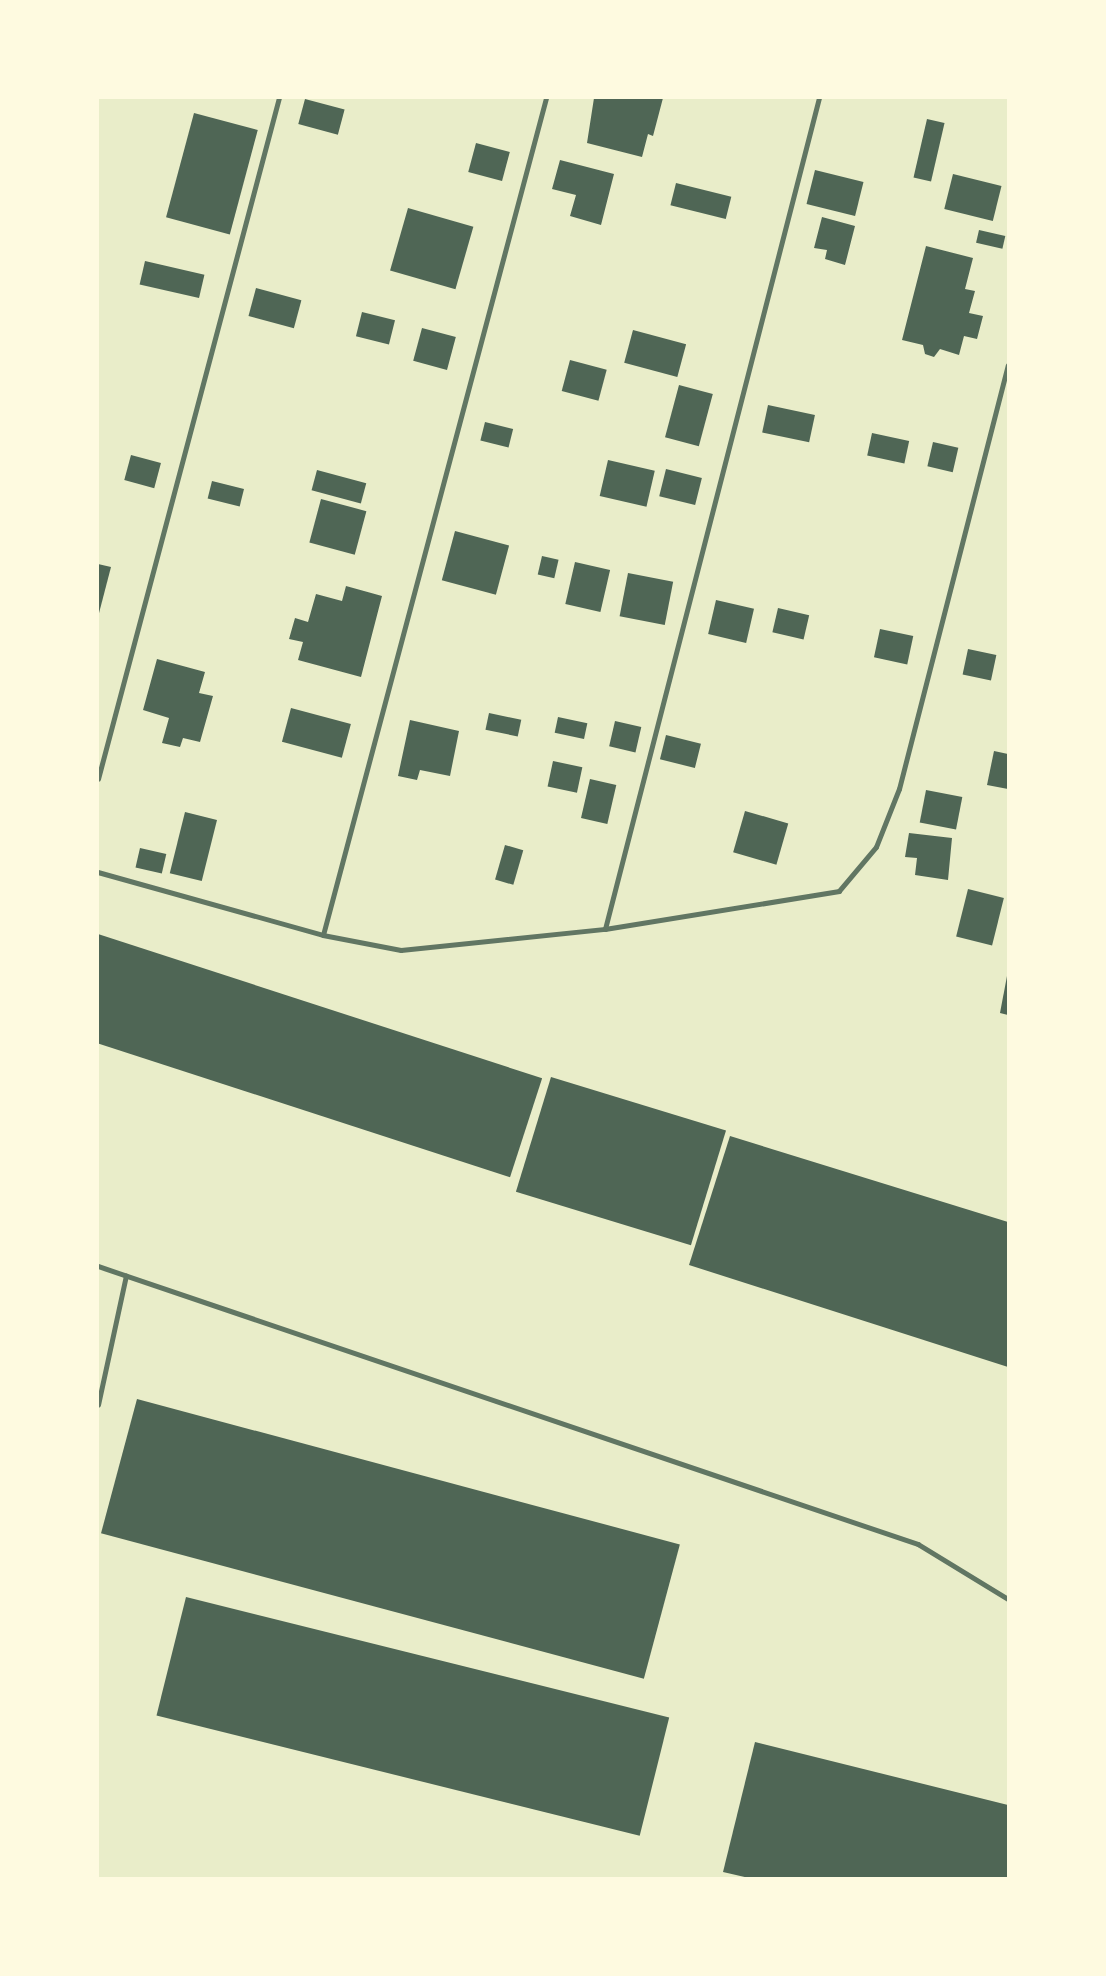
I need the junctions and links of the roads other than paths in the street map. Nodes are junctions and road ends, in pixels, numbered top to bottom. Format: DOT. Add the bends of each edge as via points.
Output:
graph roads {
  1 [pos="279,98"];
  2 [pos="546,98"];
  3 [pos="819,98"];
  4 [pos="1008,366"];
  5 [pos="98,779"];
  6 [pos="98,872"];
  7 [pos="605,929"];
  8 [pos="323,935"];
  9 [pos="98,1266"];
  10 [pos="126,1276"];
  11 [pos="98,1405"];
  12 [pos="1008,1599"];
  1 -- 5 [label="lane"];
  2 -- 8 [label="lane"];
  3 -- 7 [label="lane"];
  4 -- 7 [label="lane" via="899,789 876,847 839,891"];
  6 -- 8 [label="lane"];
  7 -- 8 [label="lane" via="401,950"];
  9 -- 10 [label="lane"];
  10 -- 11 [label="lane"];
  10 -- 12 [label="lane" via="918,1544"];
}
